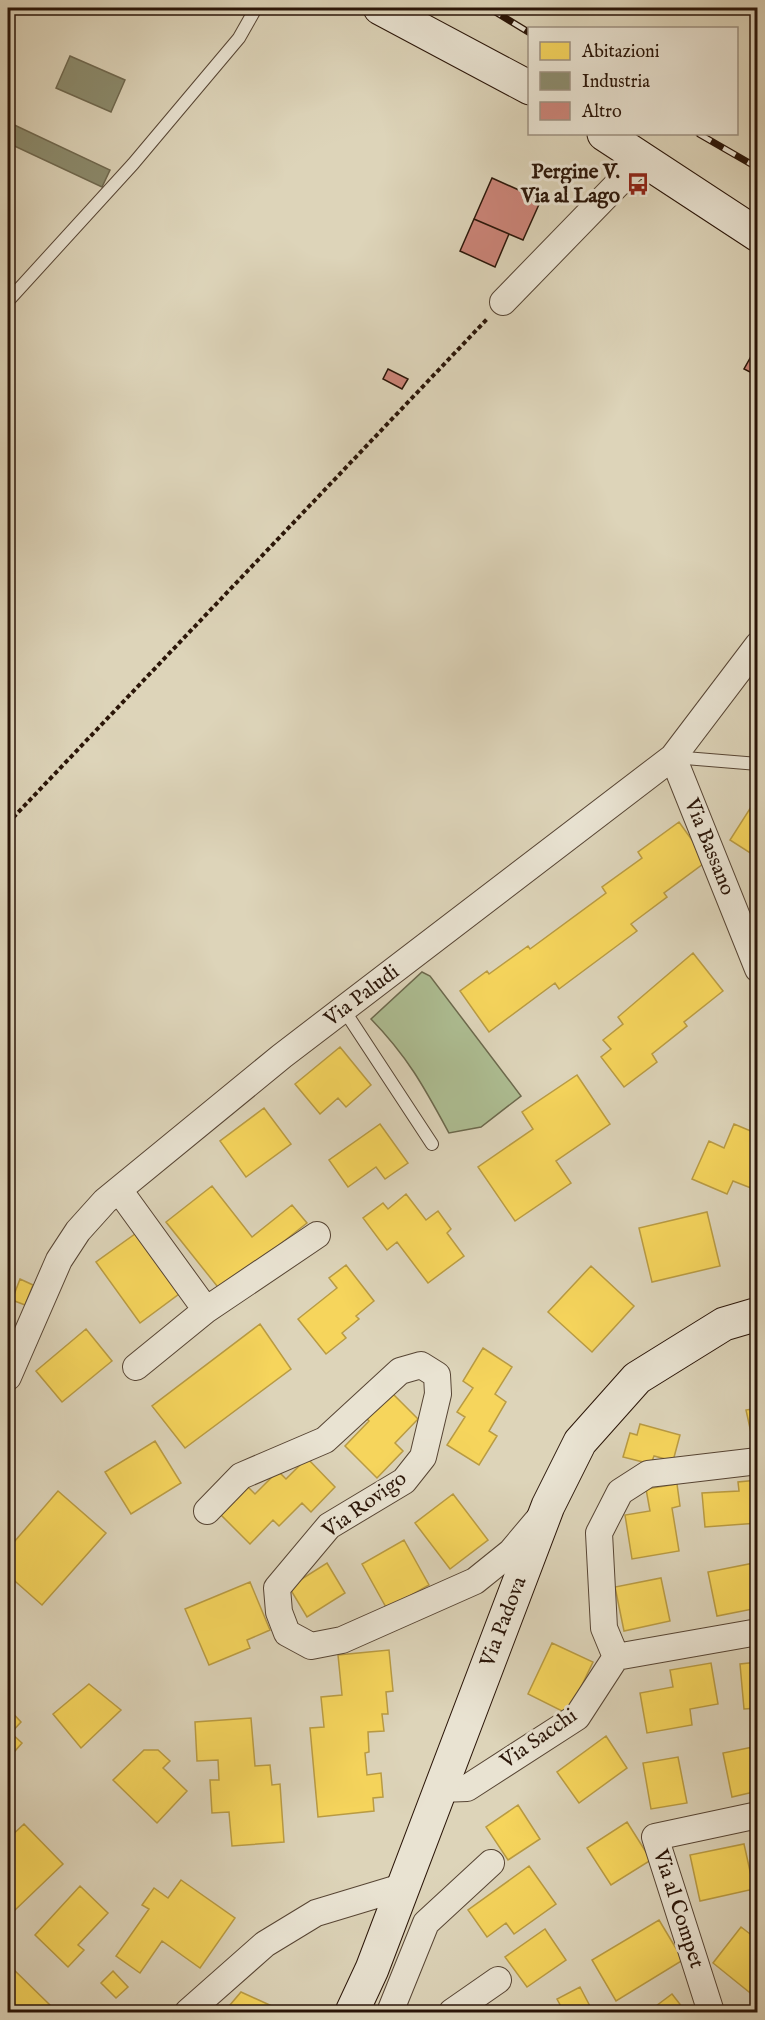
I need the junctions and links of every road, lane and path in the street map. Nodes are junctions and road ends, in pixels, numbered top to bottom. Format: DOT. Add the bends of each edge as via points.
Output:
graph roads {
  1 [pos="256,8"];
  2 [pos="380,8"];
  3 [pos="422,8"];
  4 [pos="497,69"];
  5 [pos="528,87"];
  6 [pos="606,135"];
  7 [pos="643,158"];
  8 [pos="758,235"];
  9 [pos="8,301"];
  10 [pos="503,302"];
  11 [pos="758,645"];
  12 [pos="673,757"];
  13 [pos="758,764"];
  14 [pos="8,823"];
  15 [pos="758,969"];
  16 [pos="344,1010"];
  17 [pos="432,1144"];
  18 [pos="119,1190"];
  19 [pos="316,1235"];
  20 [pos="206,1310"];
  21 [pos="758,1314"];
  22 [pos="136,1367"];
  23 [pos="8,1377"];
  24 [pos="758,1461"];
  25 [pos="549,1506"];
  26 [pos="207,1511"];
  27 [pos="758,1632"];
  28 [pos="616,1657"];
  29 [pos="440,1789"];
  30 [pos="758,1815"];
  31 [pos="491,1863"];
  32 [pos="402,1887"];
  33 [pos="498,1980"];
  34 [pos="188,2013"];
  35 [pos="352,2013"];
  36 [pos="390,2013"];
  37 [pos="452,2013"];
  38 [pos="711,2013"];
  1 -- 9 [label="lane" via="239,38 133,164"];
  2 -- 4 [label="main road"];
  3 -- 4 [label="main road"];
  4 -- 5 [label="main road"];
  6 -- 7 [label="main road"];
  7 -- 8 [label="main road"];
  7 -- 10 [label="street"];
  10 -- 14 [label="path"];
  11 -- 12 [label="street, Via Paludi"];
  12 -- 13 [label="lane"];
  12 -- 15 [label="street, Via Bassano"];
  12 -- 16 [label="street, Via Paludi"];
  16 -- 17 [label="lane"];
  16 -- 18 [label="street, Via Paludi"];
  18 -- 20 [label="street"];
  18 -- 23 [label="street, Via Paludi" via="78,1231 58,1260"];
  19 -- 20 [label="street"];
  20 -- 22 [label="street"];
  21 -- 25 [label="main road, Via Padova" via="724,1324 637,1378 580,1442"];
  24 -- 28 [label="street" via="648,1474 620,1492 599,1533 604,1628"];
  25 -- 26 [label="street, Via Rovigo" via="512,1552 475,1581 342,1640 311,1646 287,1633 279,1612 277,1588 329,1526 404,1481 423,1457 438,1394 436,1375 421,1365 400,1371 325,1440 241,1476"];
  25 -- 29 [label="main road, Via Padova"];
  27 -- 28 [label="street"];
  28 -- 29 [label="street, Via Sacchi" via="577,1717 467,1788"];
  29 -- 32 [label="main road, Via Padova"];
  30 -- 38 [label="street, Via al Compet" via="655,1837"];
  31 -- 36 [label="street" via="426,1923"];
  32 -- 34 [label="street" via="316,1913 265,1944"];
  32 -- 35 [label="main road, Via Padova"];
  33 -- 37 [label="street"];
}
